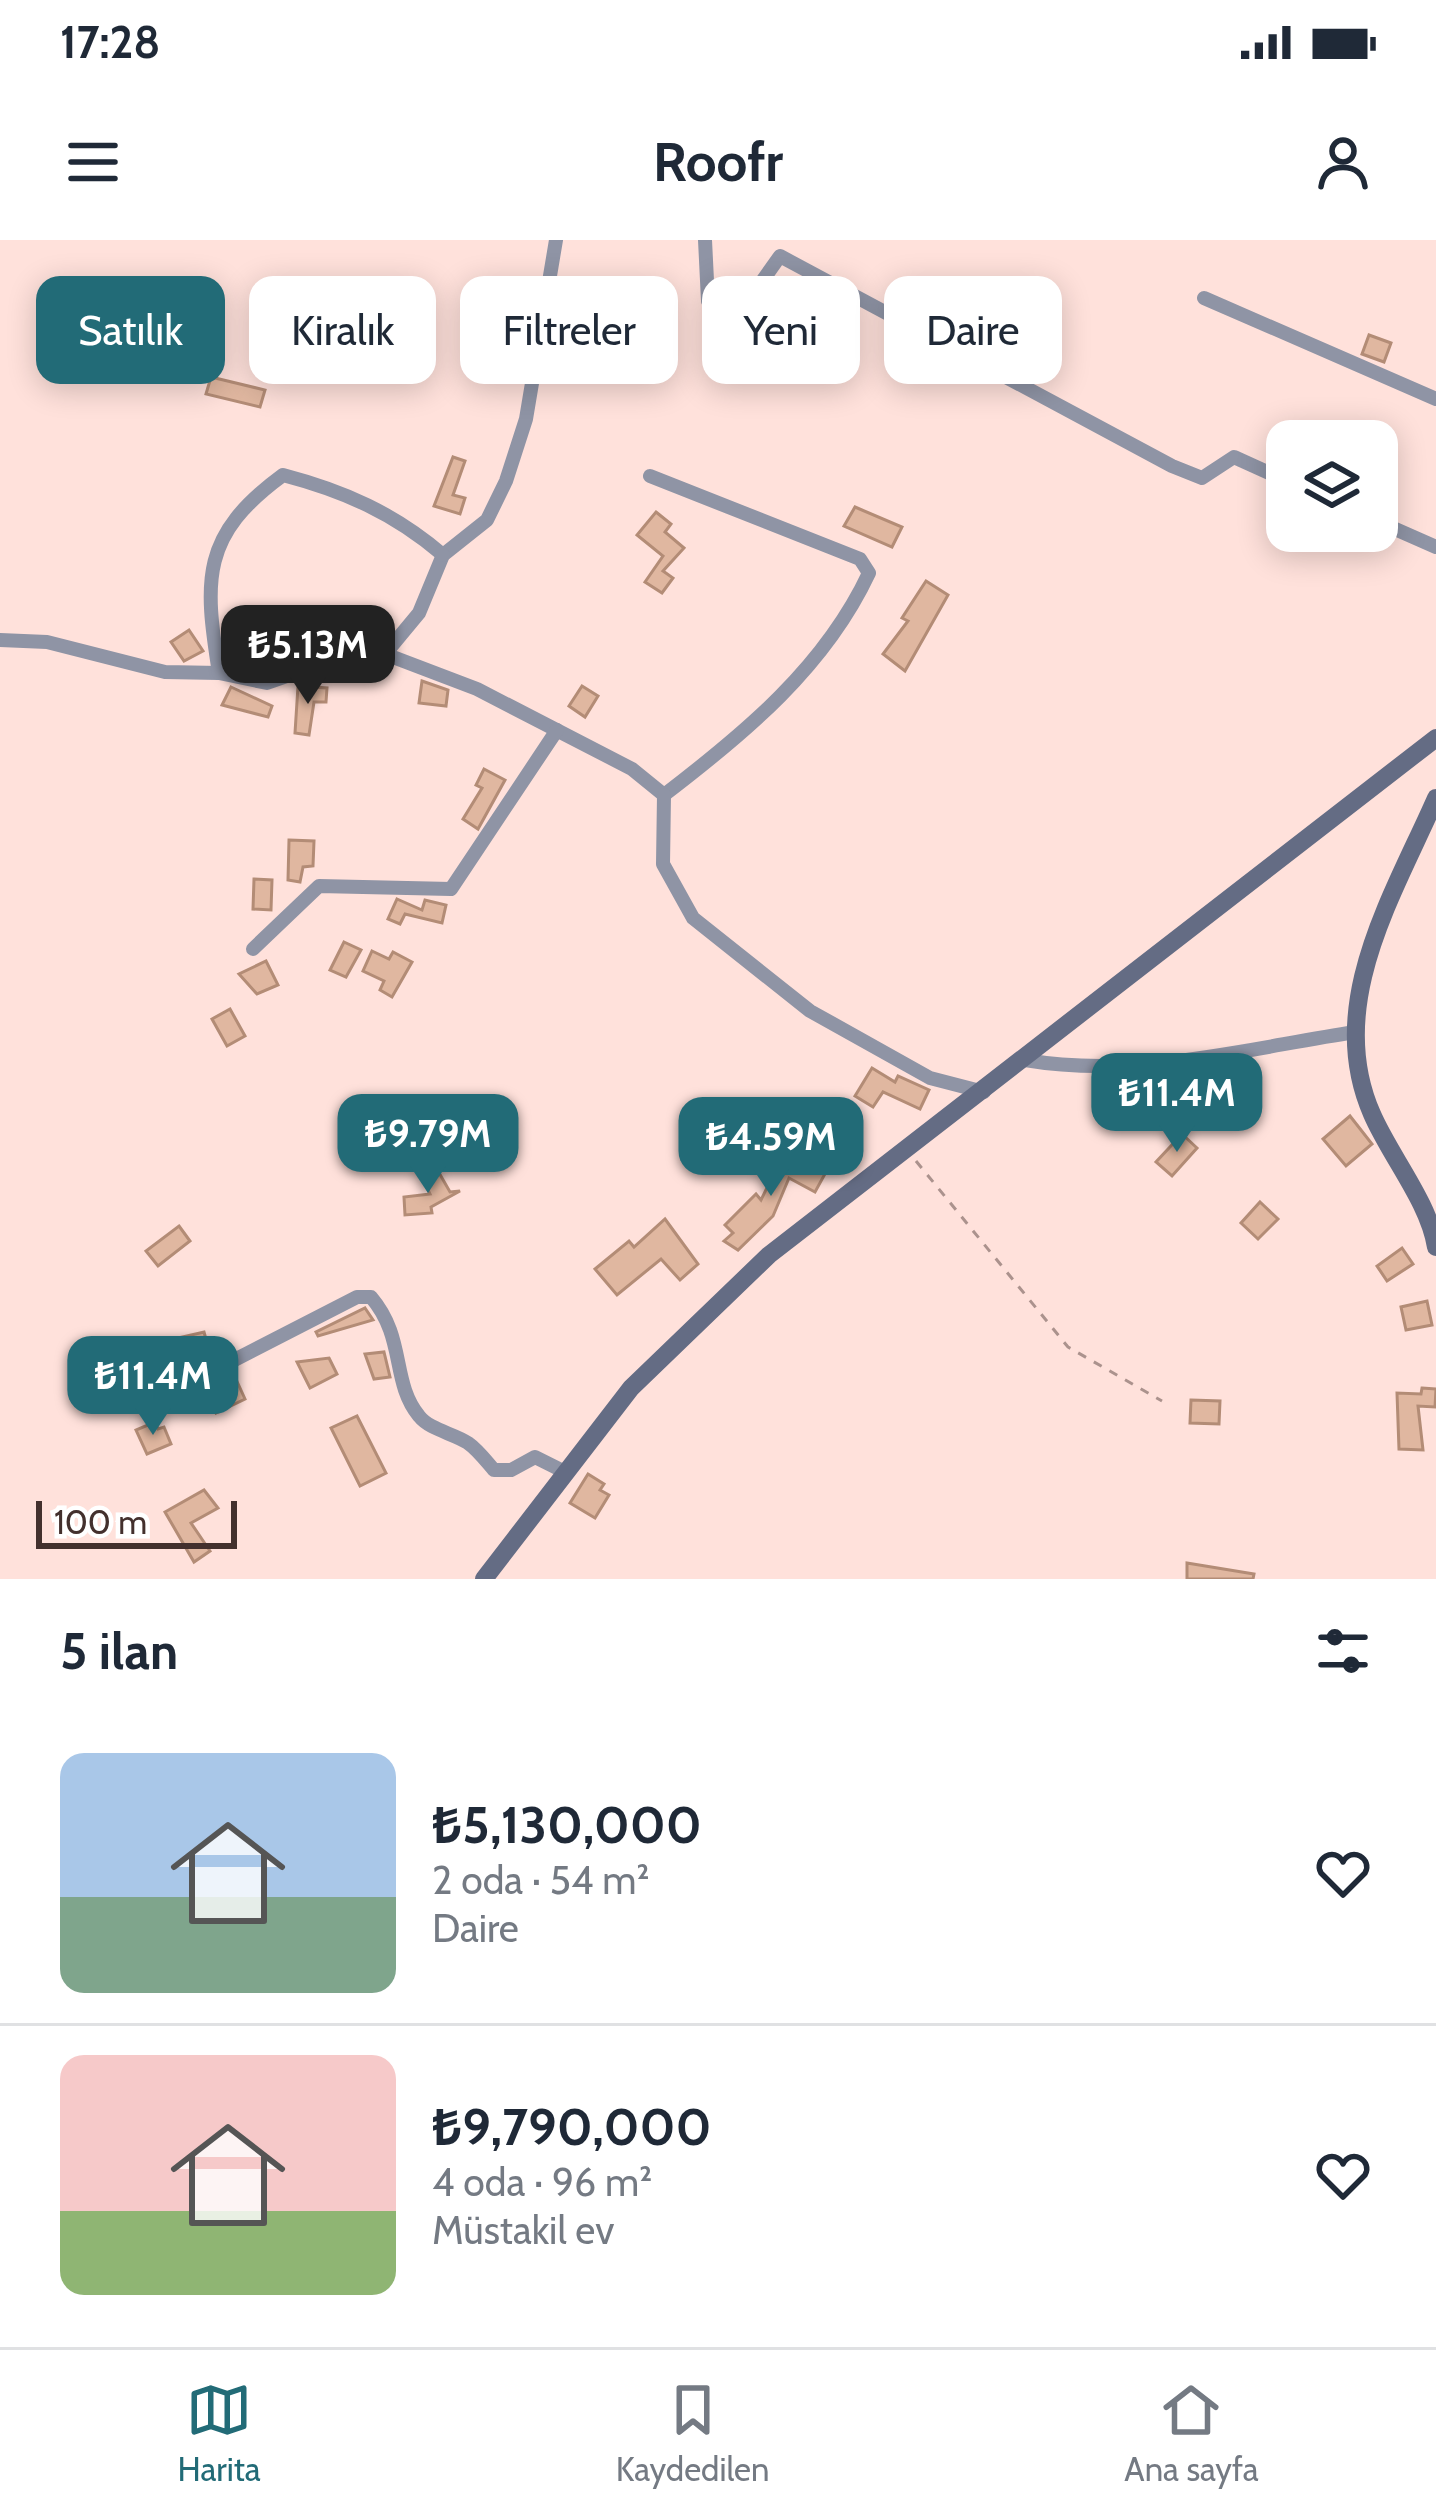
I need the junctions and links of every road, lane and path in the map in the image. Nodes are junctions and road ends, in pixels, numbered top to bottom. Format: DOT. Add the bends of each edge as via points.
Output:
graph roads {
  1 [pos="556,240"];
  2 [pos="705,240"];
  3 [pos="1204,298"];
  4 [pos="1436,399"];
  5 [pos="1266,471"];
  6 [pos="650,476"];
  7 [pos="1398,530"];
  8 [pos="1436,547"];
  9 [pos="443,555"];
  10 [pos="0,640"];
  11 [pos="385,654"];
  12 [pos="219,673"];
  13 [pos="557,730"];
  14 [pos="1436,738"];
  15 [pos="664,795"];
  16 [pos="1436,798"];
  17 [pos="253,949"];
  18 [pos="1355,1033"];
  19 [pos="1025,1060"];
  20 [pos="984,1092"];
  21 [pos="907,1150"];
  22 [pos="1436,1247"];
  23 [pos="1162,1401"];
  24 [pos="145,1406"];
  25 [pos="565,1472"];
  26 [pos="484,1579"];
  1 -- 9 [label="street" via="526,419 506,481 487,520"];
  2 -- 5 [label="street" via="708,301 726,332 780,256 1172,466 1202,478 1234,457"];
  3 -- 4 [label="street"];
  6 -- 15 [label="street" via="860,559 869,573 822,656"];
  7 -- 8 [label="street"];
  9 -- 11 [label="street" via="419,613"];
  9 -- 12 [label="street" via="346,492 283,475 243,504 211,570"];
  10 -- 12 [label="street" via="47,642 165,672"];
  11 -- 12 [label="street" via="330,661 267,683"];
  11 -- 13 [label="street" via="477,688"];
  13 -- 15 [label="street"];
  13 -- 17 [label="street" via="451,889 319,886"];
  14 -- 19 [label="street"];
  15 -- 20 [label="street" via="663,863 693,918 810,1011 930,1078"];
  16 -- 18 [label="street" via="1364,962"];
  18 -- 19 [label="street" via="1187,1064 1069,1068"];
  18 -- 22 [label="street" via="1369,1109"];
  19 -- 20 [label="street"];
  20 -- 21 [label="street"];
  21 -- 23 [label="path" via="1068,1347"];
  21 -- 25 [label="street" via="769,1255 631,1388"];
  24 -- 25 [label="street" via="371,1298 386,1315 403,1362 402,1389 421,1420 469,1443 494,1470 535,1457"];
  25 -- 26 [label="street"];
}
